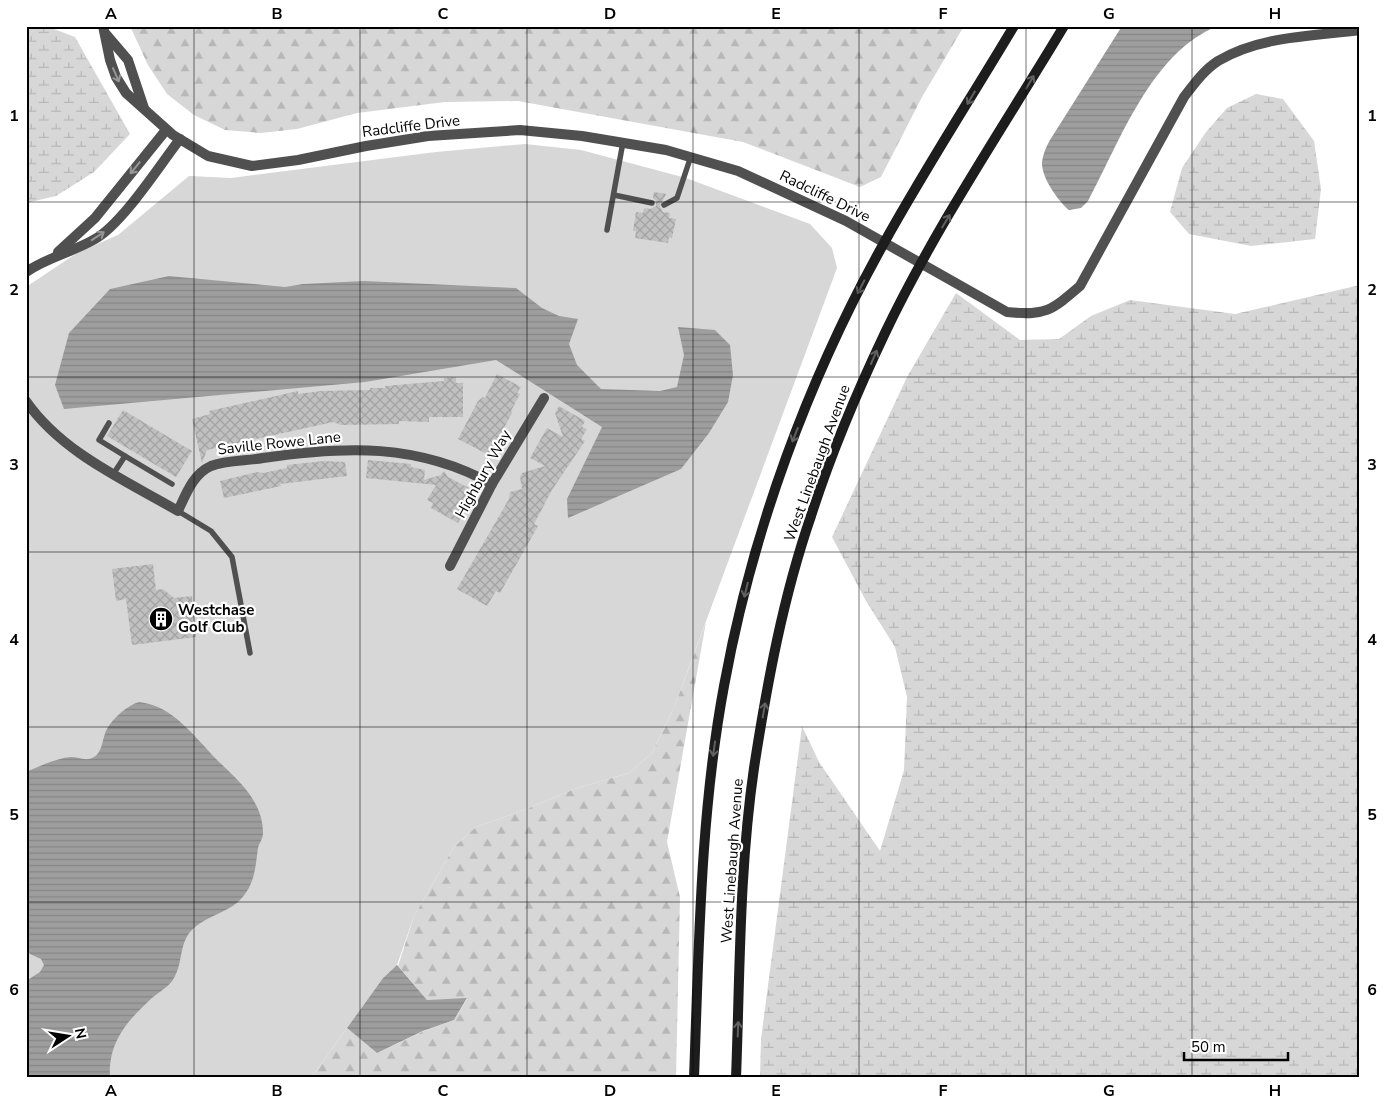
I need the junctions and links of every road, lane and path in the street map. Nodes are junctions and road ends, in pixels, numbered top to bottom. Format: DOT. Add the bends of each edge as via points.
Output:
graph roads {
  1 [pos="1014,26"];
  2 [pos="1064,26"];
  3 [pos="104,29"];
  4 [pos="1360,30"];
  5 [pos="144,108"];
  6 [pos="166,130"];
  7 [pos="180,139"];
  8 [pos="623,142"];
  9 [pos="691,156"];
  10 [pos="614,195"];
  11 [pos="652,204"];
  12 [pos="664,206"];
  13 [pos="607,230"];
  14 [pos="883,244"];
  15 [pos="54,256"];
  16 [pos="921,263"];
  17 [pos="26,272"];
  18 [pos="544,398"];
  19 [pos="26,400"];
  20 [pos="109,424"];
  21 [pos="125,456"];
  22 [pos="114,473"];
  23 [pos="172,484"];
  24 [pos="492,484"];
  25 [pos="178,511"];
  26 [pos="450,566"];
  27 [pos="250,653"];
  28 [pos="694,1078"];
  29 [pos="736,1078"];
  1 -- 14 [label="main road, West Linebaugh Avenue, one-way"];
  16 -- 2 [label="main road, West Linebaugh Avenue, one-way"];
  3 -- 5 [label="street, Radcliffe Drive" via="128,60"];
  3 -- 5 [label="street, Radcliffe Drive, one-way" via="116,77 126,93"];
  4 -- 16 [label="street, Radcliffe Drive" via="1262,43 1217,62 1198,78 1184,97 1080,286 1054,308 1032,314 1007,312"];
  5 -- 6 [label="street, Radcliffe Drive"];
  6 -- 7 [label="street, Radcliffe Drive"];
  6 -- 15 [label="street, one-way" via="95,218"];
  7 -- 8 [label="street, Radcliffe Drive" via="208,156 252,166 428,136 520,130"];
  15 -- 7 [label="street, one-way" via="95,239 115,223"];
  8 -- 9 [label="street, Radcliffe Drive"];
  8 -- 10 [label="lane"];
  9 -- 12 [label="lane" via="678,198"];
  9 -- 14 [label="street, Radcliffe Drive" via="738,171 846,220"];
  10 -- 11 [label="lane"];
  10 -- 13 [label="lane"];
  14 -- 16 [label="street, Radcliffe Drive"];
  14 -- 28 [label="main road, West Linebaugh Avenue, one-way" via="833,346 787,457 747,586 724,685 703,851"];
  15 -- 17 [label="street"];
  29 -- 16 [label="main road, West Linebaugh Avenue, one-way" via="747,833 767,693 785,608 810,516 854,402"];
  18 -- 24 [label="street, Highbury Way"];
  19 -- 22 [label="street" via="38,418 71,447"];
  20 -- 21 [label="lane" via="99,440"];
  21 -- 22 [label="lane"];
  21 -- 23 [label="lane"];
  22 -- 25 [label="street"];
  24 -- 25 [label="street, Saville Rowe Lane" via="466,470 423,457 381,450 307,452 211,466 195,477"];
  24 -- 26 [label="street, Highbury Way"];
  25 -- 27 [label="lane" via="211,531 232,557"];
}
